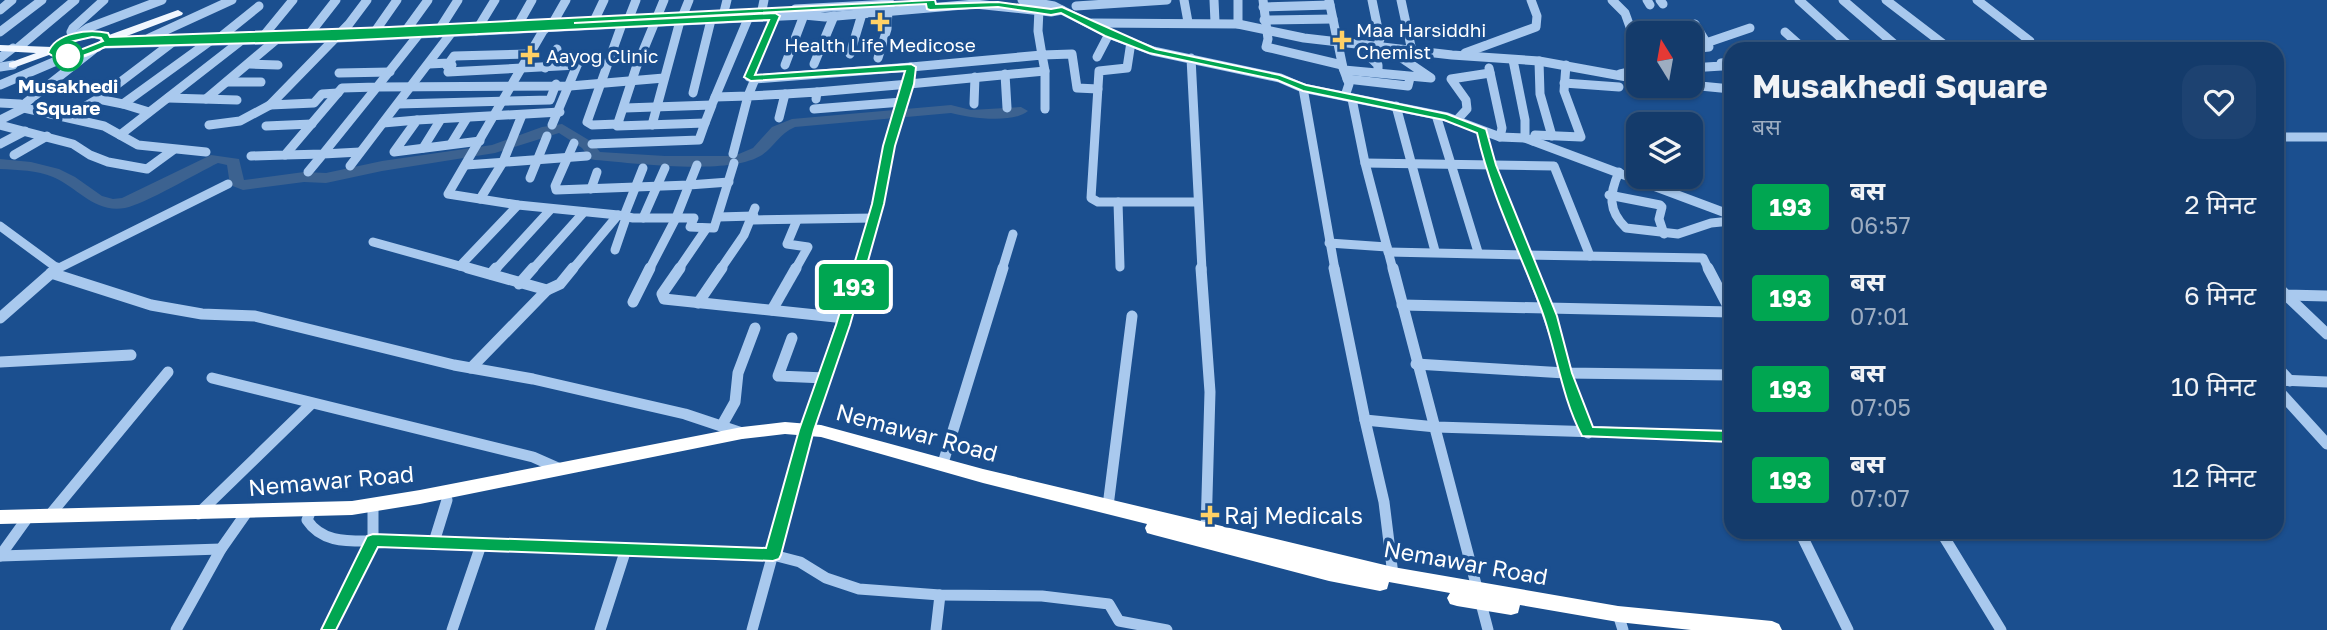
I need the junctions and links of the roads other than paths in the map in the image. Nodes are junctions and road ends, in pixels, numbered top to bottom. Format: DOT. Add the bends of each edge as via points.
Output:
graph roads {
  1 [pos="6,0"];
  2 [pos="12,0"];
  3 [pos="42,0"];
  4 [pos="75,0"];
  5 [pos="104,0"];
  6 [pos="162,0"];
  7 [pos="231,0"];
  8 [pos="294,0"];
  9 [pos="337,0"];
  10 [pos="367,0"];
  11 [pos="397,0"];
  12 [pos="428,0"];
  13 [pos="458,0"];
  14 [pos="495,0"];
  15 [pos="532,0"];
  16 [pos="566,0"];
  17 [pos="604,0"];
  18 [pos="636,0"];
  19 [pos="664,0"];
  20 [pos="689,0"];
  21 [pos="727,0"];
  22 [pos="764,0"];
  23 [pos="884,0"];
  24 [pos="955,0"];
  25 [pos="1022,0"];
  26 [pos="1167,0"];
  27 [pos="1184,0"];
  28 [pos="1214,0"];
  29 [pos="1238,0"];
  30 [pos="1372,0"];
  31 [pos="1401,0"];
  32 [pos="1531,0"];
  33 [pos="1612,0"];
  34 [pos="1799,0"];
  35 [pos="1843,0"];
  36 [pos="1886,0"];
  37 [pos="1976,0"];
  38 [pos="902,1"];
  39 [pos="0,2"];
  40 [pos="931,3"];
  41 [pos="1263,3"];
  42 [pos="1330,3"];
  43 [pos="828,4"];
  44 [pos="864,5"];
  45 [pos="259,6"];
  46 [pos="801,8"];
  47 [pos="1072,8"];
  48 [pos="0,9"];
  49 [pos="1039,9"];
  50 [pos="762,10"];
  51 [pos="888,10"];
  52 [pos="724,12"];
  53 [pos="178,13"];
  54 [pos="749,15"];
  55 [pos="775,16"];
  56 [pos="834,16"];
  57 [pos="682,18"];
  58 [pos="595,19"];
  59 [pos="656,19"];
  60 [pos="1333,19"];
  61 [pos="711,20"];
  62 [pos="626,21"];
  63 [pos="1628,21"];
  64 [pos="1188,22"];
  65 [pos="1216,22"];
  66 [pos="519,23"];
  67 [pos="1090,23"];
  68 [pos="551,24"];
  69 [pos="1238,24"];
  70 [pos="1264,24"];
  71 [pos="479,28"];
  72 [pos="407,29"];
  73 [pos="1750,29"];
  74 [pos="376,30"];
  75 [pos="439,30"];
  76 [pos="0,32"];
  77 [pos="452,32"];
  78 [pos="1785,32"];
  79 [pos="311,33"];
  80 [pos="265,34"];
  81 [pos="419,34"];
  82 [pos="1109,34"];
  83 [pos="223,35"];
  84 [pos="340,35"];
  85 [pos="74,36"];
  86 [pos="246,37"];
  87 [pos="149,38"];
  88 [pos="1703,38"];
  89 [pos="277,40"];
  90 [pos="169,41"];
  91 [pos="210,41"];
  92 [pos="2031,41"];
  93 [pos="1131,42"];
  94 [pos="1796,42"];
  95 [pos="1845,42"];
  96 [pos="1892,42"];
  97 [pos="1941,42"];
  98 [pos="1339,43"];
  99 [pos="1706,43"];
  100 [pos="101,45"];
  101 [pos="1372,46"];
  102 [pos="1387,48"];
  103 [pos="557,49"];
  104 [pos="1703,49"];
  105 [pos="11,50"];
  106 [pos="1412,51"];
  107 [pos="530,54"];
  108 [pos="850,54"];
  109 [pos="55,55"];
  110 [pos="1042,55"];
  111 [pos="1452,55"];
  112 [pos="1097,57"];
  113 [pos="878,58"];
  114 [pos="1191,58"];
  115 [pos="1488,58"];
  116 [pos="1513,60"];
  117 [pos="1539,61"];
  118 [pos="1724,62"];
  119 [pos="449,63"];
  120 [pos="16,64"];
  121 [pos="250,64"];
  122 [pos="429,64"];
  123 [pos="814,64"];
  124 [pos="278,65"];
  125 [pos="785,65"];
  126 [pos="1566,65"];
  127 [pos="0,67"];
  128 [pos="911,67"];
  129 [pos="1703,67"];
  130 [pos="545,68"];
  131 [pos="521,70"];
  132 [pos="1045,71"];
  133 [pos="390,72"];
  134 [pos="1345,72"];
  135 [pos="1378,72"];
  136 [pos="339,73"];
  137 [pos="1490,73"];
  138 [pos="1626,73"];
  139 [pos="1005,74"];
  140 [pos="975,77"];
  141 [pos="664,78"];
  142 [pos="1410,78"];
  143 [pos="755,79"];
  144 [pos="632,80"];
  145 [pos="227,82"];
  146 [pos="261,82"];
  147 [pos="601,83"];
  148 [pos="1564,83"];
  149 [pos="556,84"];
  150 [pos="909,84"];
  151 [pos="0,85"];
  152 [pos="512,85"];
  153 [pos="570,86"];
  154 [pos="1703,86"];
  155 [pos="377,87"];
  156 [pos="411,87"];
  157 [pos="1619,87"];
  158 [pos="1303,88"];
  159 [pos="1724,88"];
  160 [pos="1098,89"];
  161 [pos="817,92"];
  162 [pos="338,93"];
  163 [pos="693,93"];
  164 [pos="785,94"];
  165 [pos="748,96"];
  166 [pos="1348,97"];
  167 [pos="167,98"];
  168 [pos="98,99"];
  169 [pos="206,99"];
  170 [pos="237,100"];
  171 [pos="713,101"];
  172 [pos="503,102"];
  173 [pos="0,103"];
  174 [pos="123,104"];
  175 [pos="398,104"];
  176 [pos="974,104"];
  177 [pos="270,105"];
  178 [pos="23,106"];
  179 [pos="1395,106"];
  180 [pos="657,107"];
  181 [pos="625,108"];
  182 [pos="1007,108"];
  183 [pos="900,109"];
  184 [pos="1045,109"];
  185 [pos="324,110"];
  186 [pos="149,112"];
  187 [pos="278,112"];
  188 [pos="559,112"];
  189 [pos="522,115"];
  190 [pos="1436,115"];
  191 [pos="67,117"];
  192 [pos="495,117"];
  193 [pos="467,118"];
  194 [pos="779,118"];
  195 [pos="441,119"];
  196 [pos="417,120"];
  197 [pos="1456,121"];
  198 [pos="0,122"];
  199 [pos="383,123"];
  200 [pos="705,123"];
  201 [pos="312,124"];
  202 [pos="618,124"];
  203 [pos="209,125"];
  204 [pos="552,125"];
  205 [pos="652,125"];
  206 [pos="266,126"];
  207 [pos="25,131"];
  208 [pos="1482,131"];
  209 [pos="120,135"];
  210 [pos="47,136"];
  211 [pos="547,136"];
  212 [pos="1552,136"];
  213 [pos="1500,137"];
  214 [pos="2284,137"];
  215 [pos="2327,137"];
  216 [pos="1529,139"];
  217 [pos="699,140"];
  218 [pos="574,143"];
  219 [pos="0,144"];
  220 [pos="451,144"];
  221 [pos="592,144"];
  222 [pos="423,148"];
  223 [pos="173,150"];
  224 [pos="206,152"];
  225 [pos="360,152"];
  226 [pos="473,153"];
  227 [pos="696,153"];
  228 [pos="323,154"];
  229 [pos="14,155"];
  230 [pos="285,155"];
  231 [pos="251,156"];
  232 [pos="587,156"];
  233 [pos="569,157"];
  234 [pos="537,159"];
  235 [pos="503,162"];
  236 [pos="1365,163"];
  237 [pos="697,165"];
  238 [pos="1411,165"];
  239 [pos="1452,165"];
  240 [pos="1490,165"];
  241 [pos="350,166"];
  242 [pos="643,168"];
  243 [pos="665,168"];
  244 [pos="308,172"];
  245 [pos="597,172"];
  246 [pos="1619,172"];
  247 [pos="530,178"];
  248 [pos="729,182"];
  249 [pos="228,184"];
  250 [pos="659,185"];
  251 [pos="689,185"];
  252 [pos="636,186"];
  253 [pos="591,189"];
  254 [pos="1609,195"];
  255 [pos="480,199"];
  256 [pos="1118,202"];
  257 [pos="1197,202"];
  258 [pos="519,205"];
  259 [pos="551,209"];
  260 [pos="584,212"];
  261 [pos="1724,212"];
  262 [pos="754,215"];
  263 [pos="623,216"];
  264 [pos="643,218"];
  265 [pos="676,218"];
  266 [pos="718,218"];
  267 [pos="874,218"];
  268 [pos="797,219"];
  269 [pos="1724,222"];
  270 [pos="0,226"];
  271 [pos="706,229"];
  272 [pos="1013,234"];
  273 [pos="1664,234"];
  274 [pos="373,242"];
  275 [pos="1329,243"];
  276 [pos="615,250"];
  277 [pos="1388,250"];
  278 [pos="1436,251"];
  279 [pos="1478,251"];
  280 [pos="1525,255"];
  281 [pos="1590,256"];
  282 [pos="460,265"];
  283 [pos="1120,267"];
  284 [pos="54,270"];
  285 [pos="491,274"];
  286 [pos="519,284"];
  287 [pos="547,290"];
  288 [pos="2286,295"];
  289 [pos="2327,296"];
  290 [pos="1724,298"];
  291 [pos="633,302"];
  292 [pos="698,303"];
  293 [pos="1402,305"];
  294 [pos="1546,307"];
  295 [pos="772,310"];
  296 [pos="1724,312"];
  297 [pos="1132,316"];
  298 [pos="0,318"];
  299 [pos="845,318"];
  300 [pos="755,328"];
  301 [pos="2327,334"];
  302 [pos="792,338"];
  303 [pos="131,355"];
  304 [pos="0,362"];
  305 [pos="1416,364"];
  306 [pos="471,368"];
  307 [pos="168,372"];
  308 [pos="1565,373"];
  309 [pos="1724,375"];
  310 [pos="2284,375"];
  311 [pos="825,378"];
  312 [pos="212,379"];
  313 [pos="2284,381"];
  314 [pos="2290,381"];
  315 [pos="2327,382"];
  316 [pos="2284,397"];
  317 [pos="310,405"];
  318 [pos="1365,419"];
  319 [pos="722,425"];
  320 [pos="1436,427"];
  321 [pos="742,432"];
  322 [pos="806,433"];
  323 [pos="1588,433"];
  324 [pos="1724,436"];
  325 [pos="2327,444"];
  326 [pos="877,450"];
  327 [pos="943,463"];
  328 [pos="558,468"];
  329 [pos="447,500"];
  330 [pos="1108,506"];
  331 [pos="373,509"];
  332 [pos="198,514"];
  333 [pos="309,515"];
  334 [pos="49,516"];
  335 [pos="0,517"];
  336 [pos="243,517"];
  337 [pos="25,521"];
  338 [pos="0,527"];
  339 [pos="1206,531"];
  340 [pos="1803,539"];
  341 [pos="1945,539"];
  342 [pos="373,541"];
  343 [pos="434,542"];
  344 [pos="481,545"];
  345 [pos="1241,546"];
  346 [pos="221,549"];
  347 [pos="625,550"];
  348 [pos="773,555"];
  349 [pos="0,556"];
  350 [pos="1393,575"];
  351 [pos="940,595"];
  352 [pos="1480,596"];
  353 [pos="1621,623"];
  354 [pos="176,630"];
  355 [pos="330,630"];
  356 [pos="452,630"];
  357 [pos="600,630"];
  358 [pos="752,630"];
  359 [pos="936,630"];
  360 [pos="1167,630"];
  361 [pos="1488,630"];
  362 [pos="1669,630"];
  363 [pos="1772,630"];
  364 [pos="1848,630"];
  365 [pos="2001,630"];
  1 -- 39 [label="street"];
  2 -- 48 [label="street"];
  3 -- 76 [label="street"];
  4 -- 105 [label="street"];
  5 -- 85 [label="street" via="73,28"];
  6 -- 85 [label="street"];
  7 -- 53 [label="street"];
  7 -- 87 [label="street"];
  8 -- 80 [label="street"];
  9 -- 79 [label="street"];
  10 -- 84 [label="street"];
  11 -- 74 [label="street"];
  12 -- 72 [label="street"];
  13 -- 75 [label="street"];
  14 -- 71 [label="street"];
  15 -- 66 [label="street"];
  16 -- 68 [label="street"];
  17 -- 58 [label="street"];
  18 -- 62 [label="street"];
  19 -- 59 [label="street"];
  20 -- 57 [label="street"];
  21 -- 52 [label="street"];
  22 -- 50 [label="street"];
  23 -- 44 [label="street"];
  24 -- 40 [label="street"];
  25 -- 47 [label="street"];
  26 -- 47 [label="street"];
  27 -- 64 [label="street"];
  28 -- 65 [label="street"];
  29 -- 69 [label="street"];
  30 -- 101 [label="street" via="1380,39"];
  31 -- 106 [label="street"];
  32 -- 111 [label="street" via="1536,27"];
  33 -- 63 [label="street"];
  34 -- 95 [label="street"];
  35 -- 96 [label="street"];
  36 -- 97 [label="street"];
  37 -- 92 [label="street"];
  38 -- 40 [label="street"];
  38 -- 44 [label="street"];
  40 -- 49 [label="street"];
  40 -- 51 [label="street"];
  41 -- 42 [label="street"];
  41 -- 70 [label="street"];
  42 -- 60 [label="street"];
  43 -- 44 [label="street"];
  43 -- 46 [label="street"];
  44 -- 51 [label="street"];
  44 -- 56 [label="street"];
  44 -- 108 [label="street"];
  45 -- 83 [label="street"];
  46 -- 50 [label="street"];
  46 -- 55 [label="street"];
  46 -- 56 [label="street"];
  46 -- 125 [label="street"];
  47 -- 49 [label="street"];
  47 -- 67 [label="street"];
  49 -- 110 [label="street"];
  50 -- 54 [label="street"];
  51 -- 113 [label="street"];
  52 -- 54 [label="street"];
  52 -- 57 [label="street"];
  53 -- 100 [label="main road"];
  54 -- 55 [label="street"];
  54 -- 61 [label="street"];
  54 -- 171 [label="street"];
  55 -- 143 [label="street" via="749,77"];
  56 -- 123 [label="street"];
  57 -- 59 [label="street"];
  57 -- 61 [label="street"];
  57 -- 141 [label="street"];
  58 -- 62 [label="street"];
  58 -- 68 [label="street"];
  59 -- 62 [label="street"];
  59 -- 144 [label="street"];
  60 -- 70 [label="street"];
  60 -- 98 [label="street"];
  61 -- 163 [label="street"];
  62 -- 68 [label="street"];
  62 -- 147 [label="street"];
  64 -- 65 [label="street"];
  64 -- 67 [label="street"];
  65 -- 69 [label="street"];
  66 -- 68 [label="street"];
  66 -- 71 [label="street"];
  67 -- 82 [label="street"];
  68 -- 71 [label="street"];
  68 -- 107 [label="street" via="542,30"];
  69 -- 70 [label="street"];
  70 -- 98 [label="street" via="1304,38"];
  70 -- 134 [label="street" via="1266,47"];
  71 -- 75 [label="street"];
  71 -- 77 [label="street"];
  72 -- 74 [label="street"];
  72 -- 75 [label="street"];
  73 -- 99 [label="street"];
  74 -- 84 [label="street"];
  75 -- 77 [label="street"];
  75 -- 81 [label="street"];
  77 -- 122 [label="street"];
  78 -- 94 [label="street"];
  79 -- 80 [label="street"];
  79 -- 84 [label="street"];
  80 -- 86 [label="street"];
  81 -- 84 [label="street"];
  81 -- 133 [label="street"];
  82 -- 93 [label="street"];
  82 -- 112 [label="street"];
  83 -- 86 [label="street"];
  83 -- 90 [label="street"];
  84 -- 89 [label="street"];
  84 -- 177 [label="street"];
  85 -- 100 [label="main road" via="99,34"];
  85 -- 109 [label="main road"];
  86 -- 89 [label="street"];
  86 -- 91 [label="street"];
  86 -- 167 [label="street"];
  87 -- 90 [label="street"];
  87 -- 100 [label="street"];
  88 -- 99 [label="street"];
  89 -- 121 [label="street"];
  90 -- 91 [label="street"];
  90 -- 100 [label="street"];
  90 -- 168 [label="street"];
  91 -- 174 [label="street"];
  93 -- 114 [label="street"];
  93 -- 160 [label="street" via="1127,68 1100,70"];
  98 -- 101 [label="street"];
  98 -- 134 [label="street"];
  99 -- 104 [label="street" via="1709,47"];
  100 -- 109 [label="main road"];
  100 -- 178 [label="street"];
  101 -- 102 [label="street"];
  101 -- 135 [label="street" via="1368,56 1378,65"];
  102 -- 106 [label="street"];
  102 -- 142 [label="street" via="1431,78"];
  103 -- 130 [label="street"];
  105 -- 109 [label="main road"];
  105 -- 120 [label="street"];
  106 -- 111 [label="street"];
  107 -- 119 [label="street" via="454,57"];
  107 -- 131 [label="street"];
  109 -- 120 [label="main road"];
  109 -- 151 [label="street"];
  110 -- 128 [label="street"];
  110 -- 132 [label="street"];
  110 -- 160 [label="street" via="1073,55 1077,88"];
  111 -- 115 [label="street"];
  114 -- 158 [label="street" via="1280,78"];
  114 -- 257 [label="street"];
  115 -- 116 [label="street"];
  115 -- 137 [label="street"];
  116 -- 117 [label="street"];
  116 -- 216 [label="street"];
  117 -- 126 [label="street"];
  117 -- 212 [label="street" via="1540,94"];
  118 -- 129 [label="street"];
  119 -- 122 [label="street"];
  119 -- 131 [label="street" via="448,72"];
  120 -- 127 [label="street"];
  121 -- 124 [label="street"];
  121 -- 145 [label="street"];
  122 -- 156 [label="street"];
  126 -- 138 [label="street"];
  126 -- 148 [label="street"];
  128 -- 143 [label="street"];
  128 -- 150 [label="street"];
  130 -- 131 [label="street"];
  130 -- 153 [label="street" via="579,61"];
  131 -- 152 [label="street"];
  132 -- 139 [label="street"];
  132 -- 184 [label="street"];
  133 -- 136 [label="street"];
  133 -- 155 [label="street"];
  134 -- 135 [label="street"];
  134 -- 142 [label="street" via="1408,86"];
  134 -- 166 [label="street"];
  135 -- 142 [label="street"];
  137 -- 197 [label="street" via="1451,79 1467,108"];
  137 -- 213 [label="street"];
  139 -- 140 [label="street"];
  139 -- 182 [label="street"];
  140 -- 150 [label="street"];
  140 -- 176 [label="street"];
  141 -- 144 [label="street"];
  141 -- 180 [label="street"];
  143 -- 165 [label="street"];
  144 -- 147 [label="street"];
  144 -- 181 [label="street"];
  145 -- 146 [label="street"];
  145 -- 169 [label="street"];
  147 -- 153 [label="street"];
  147 -- 202 [label="street" via="587,122"];
  148 -- 157 [label="street"];
  148 -- 212 [label="street" via="1581,137"];
  149 -- 152 [label="street"];
  149 -- 153 [label="street"];
  149 -- 172 [label="street" via="550,100"];
  150 -- 161 [label="street"];
  150 -- 183 [label="street"];
  152 -- 156 [label="street"];
  152 -- 172 [label="street"];
  153 -- 188 [label="street"];
  154 -- 159 [label="street"];
  155 -- 156 [label="street"];
  155 -- 162 [label="street" via="342,88"];
  155 -- 228 [label="street"];
  156 -- 175 [label="street"];
  158 -- 166 [label="street"];
  158 -- 275 [label="street"];
  160 -- 256 [label="street" via="1091,198"];
  161 -- 164 [label="street"];
  161 -- 183 [label="street" via="813,112"];
  162 -- 177 [label="street" via="322,94 314,103"];
  162 -- 185 [label="street"];
  164 -- 165 [label="street"];
  164 -- 194 [label="street"];
  165 -- 171 [label="street"];
  165 -- 248 [label="street"];
  166 -- 179 [label="street"];
  166 -- 236 [label="street"];
  167 -- 169 [label="street"];
  167 -- 186 [label="street"];
  168 -- 174 [label="street"];
  168 -- 191 [label="street"];
  169 -- 170 [label="street"];
  171 -- 180 [label="street"];
  171 -- 200 [label="street"];
  172 -- 175 [label="street"];
  172 -- 192 [label="street"];
  173 -- 178 [label="street"];
  174 -- 186 [label="street"];
  175 -- 199 [label="street"];
  177 -- 203 [label="street" via="240,121"];
  178 -- 191 [label="street"];
  178 -- 198 [label="street"];
  179 -- 190 [label="street"];
  179 -- 238 [label="street"];
  180 -- 181 [label="street"];
  180 -- 205 [label="street"];
  181 -- 202 [label="street"];
  183 -- 267 [label="street"];
  185 -- 187 [label="street"];
  185 -- 201 [label="street"];
  186 -- 209 [label="street"];
  188 -- 189 [label="street"];
  188 -- 204 [label="street"];
  189 -- 192 [label="street"];
  189 -- 235 [label="street"];
  190 -- 197 [label="street"];
  190 -- 239 [label="street"];
  191 -- 209 [label="street"];
  192 -- 193 [label="street"];
  192 -- 226 [label="street"];
  193 -- 195 [label="street"];
  193 -- 220 [label="street"];
  195 -- 196 [label="street"];
  195 -- 222 [label="street"];
  196 -- 199 [label="street"];
  196 -- 222 [label="street" via="394,152"];
  197 -- 208 [label="street"];
  198 -- 207 [label="street"];
  199 -- 225 [label="street"];
  200 -- 205 [label="street"];
  200 -- 217 [label="street"];
  201 -- 206 [label="street"];
  201 -- 230 [label="street"];
  202 -- 205 [label="street"];
  207 -- 210 [label="street"];
  207 -- 219 [label="street"];
  208 -- 213 [label="street"];
  208 -- 240 [label="street"];
  209 -- 223 [label="street" via="138,145"];
  210 -- 223 [label="street" via="128,167 147,169"];
  210 -- 229 [label="street"];
  211 -- 234 [label="street"];
  212 -- 216 [label="street"];
  213 -- 216 [label="street"];
  214 -- 215 [label="street"];
  216 -- 246 [label="street"];
  217 -- 221 [label="street"];
  217 -- 227 [label="street"];
  218 -- 233 [label="street"];
  220 -- 222 [label="street"];
  220 -- 226 [label="street"];
  223 -- 224 [label="street"];
  225 -- 228 [label="street"];
  225 -- 241 [label="street"];
  226 -- 235 [label="street"];
  226 -- 255 [label="street" via="448,194"];
  228 -- 230 [label="street"];
  228 -- 244 [label="street"];
  230 -- 231 [label="street"];
  232 -- 233 [label="street"];
  233 -- 234 [label="street"];
  233 -- 253 [label="street" via="554,189"];
  234 -- 235 [label="street"];
  234 -- 247 [label="street"];
  235 -- 255 [label="street"];
  236 -- 238 [label="street"];
  236 -- 277 [label="street"];
  237 -- 251 [label="street"];
  238 -- 239 [label="street"];
  238 -- 278 [label="street"];
  239 -- 240 [label="street"];
  239 -- 279 [label="street"];
  240 -- 280 [label="street"];
  240 -- 281 [label="street" via="1554,166"];
  242 -- 252 [label="street"];
  243 -- 250 [label="street"];
  245 -- 253 [label="street"];
  246 -- 254 [label="street"];
  246 -- 261 [label="street"];
  248 -- 251 [label="street"];
  248 -- 266 [label="street"];
  249 -- 284 [label="street"];
  250 -- 251 [label="street"];
  250 -- 252 [label="street"];
  250 -- 264 [label="street"];
  251 -- 265 [label="street"];
  252 -- 253 [label="street"];
  252 -- 263 [label="street"];
  254 -- 273 [label="street" via="1624,227"];
  254 -- 273 [label="street" via="1660,205"];
  255 -- 258 [label="street"];
  256 -- 257 [label="street"];
  256 -- 283 [label="street"];
  257 -- 339 [label="street" via="1210,392"];
  258 -- 259 [label="street"];
  258 -- 282 [label="street"];
  259 -- 260 [label="street"];
  259 -- 285 [label="street"];
  260 -- 263 [label="street"];
  260 -- 286 [label="street"];
  262 -- 266 [label="street"];
  262 -- 268 [label="street"];
  262 -- 292 [label="street"];
  263 -- 264 [label="street"];
  263 -- 276 [label="street"];
  263 -- 287 [label="street" via="560,284"];
  264 -- 265 [label="street"];
  265 -- 271 [label="street" via="694,219 690,227"];
  265 -- 291 [label="street"];
  266 -- 271 [label="street" via="714,228"];
  267 -- 268 [label="street"];
  267 -- 299 [label="street"];
  268 -- 295 [label="street" via="787,244 808,247"];
  269 -- 273 [label="street"];
  270 -- 284 [label="street"];
  271 -- 292 [label="street" via="662,294 667,300"];
  272 -- 327 [label="street"];
  274 -- 282 [label="street"];
  275 -- 277 [label="street"];
  275 -- 318 [label="street"];
  277 -- 278 [label="street"];
  277 -- 293 [label="street"];
  278 -- 279 [label="street"];
  279 -- 280 [label="street"];
  280 -- 281 [label="street"];
  280 -- 294 [label="street"];
  281 -- 290 [label="street" via="1703,258"];
  282 -- 285 [label="street"];
  284 -- 298 [label="street"];
  284 -- 306 [label="street" via="157,308 255,316"];
  285 -- 286 [label="street"];
  286 -- 287 [label="street"];
  287 -- 306 [label="street"];
  288 -- 289 [label="street"];
  288 -- 301 [label="street"];
  292 -- 295 [label="street"];
  293 -- 294 [label="street"];
  293 -- 305 [label="street"];
  294 -- 296 [label="street"];
  294 -- 308 [label="street"];
  295 -- 299 [label="street"];
  297 -- 330 [label="street"];
  299 -- 311 [label="street"];
  300 -- 319 [label="street" via="738,373 735,402"];
  302 -- 311 [label="street" via="778,376"];
  303 -- 304 [label="street"];
  305 -- 308 [label="street"];
  305 -- 320 [label="street"];
  306 -- 319 [label="street"];
  307 -- 334 [label="street"];
  308 -- 309 [label="street"];
  308 -- 323 [label="street"];
  310 -- 314 [label="street"];
  311 -- 322 [label="street"];
  312 -- 317 [label="street"];
  313 -- 314 [label="street"];
  314 -- 315 [label="street"];
  316 -- 325 [label="street"];
  317 -- 328 [label="street" via="533,457"];
  317 -- 332 [label="street"];
  318 -- 320 [label="street"];
  318 -- 350 [label="street" via="1384,502"];
  319 -- 321 [label="street"];
  320 -- 323 [label="street"];
  320 -- 352 [label="street"];
  321 -- 322 [label="highway, Nemawar Road" via="785,428"];
  321 -- 328 [label="highway, Nemawar Road"];
  322 -- 326 [label="highway, Nemawar Road"];
  322 -- 329 [label="highway, Nemawar Road" via="737,439"];
  322 -- 348 [label="street"];
  323 -- 324 [label="street"];
  326 -- 327 [label="highway, Nemawar Road"];
  326 -- 345 [label="highway, Nemawar Road"];
  327 -- 330 [label="highway, Nemawar Road"];
  328 -- 331 [label="highway, Nemawar Road"];
  329 -- 331 [label="highway, Nemawar Road"];
  329 -- 343 [label="street"];
  330 -- 339 [label="highway, Nemawar Road"];
  331 -- 333 [label="highway, Nemawar Road"];
  331 -- 342 [label="street"];
  332 -- 334 [label="highway, Nemawar Road"];
  332 -- 336 [label="highway, Nemawar Road"];
  333 -- 336 [label="highway, Nemawar Road"];
  333 -- 342 [label="street" via="310,527 331,540"];
  334 -- 337 [label="highway, Nemawar Road"];
  335 -- 337 [label="highway, Nemawar Road"];
  336 -- 337 [label="highway, Nemawar Road"];
  336 -- 346 [label="street"];
  337 -- 338 [label="highway, Nemawar Road"];
  337 -- 349 [label="street"];
  339 -- 345 [label="highway, Nemawar Road"];
  340 -- 364 [label="street"];
  341 -- 365 [label="street"];
  342 -- 343 [label="street"];
  342 -- 355 [label="street"];
  343 -- 344 [label="street"];
  344 -- 347 [label="street"];
  344 -- 356 [label="street"];
  345 -- 350 [label="highway, Nemawar Road"];
  345 -- 352 [label="highway, Nemawar Road" via="1329,573"];
  346 -- 349 [label="street"];
  346 -- 354 [label="street"];
  347 -- 348 [label="street"];
  347 -- 357 [label="street"];
  348 -- 351 [label="street" via="859,589"];
  348 -- 358 [label="street"];
  350 -- 352 [label="highway, Nemawar Road"];
  351 -- 359 [label="street"];
  351 -- 360 [label="street" via="1042,596 1109,604 1119,621"];
  352 -- 353 [label="highway, Nemawar Road"];
  352 -- 361 [label="street"];
  353 -- 362 [label="highway, Nemawar Road"];
  353 -- 363 [label="highway, Nemawar Road"];
}
